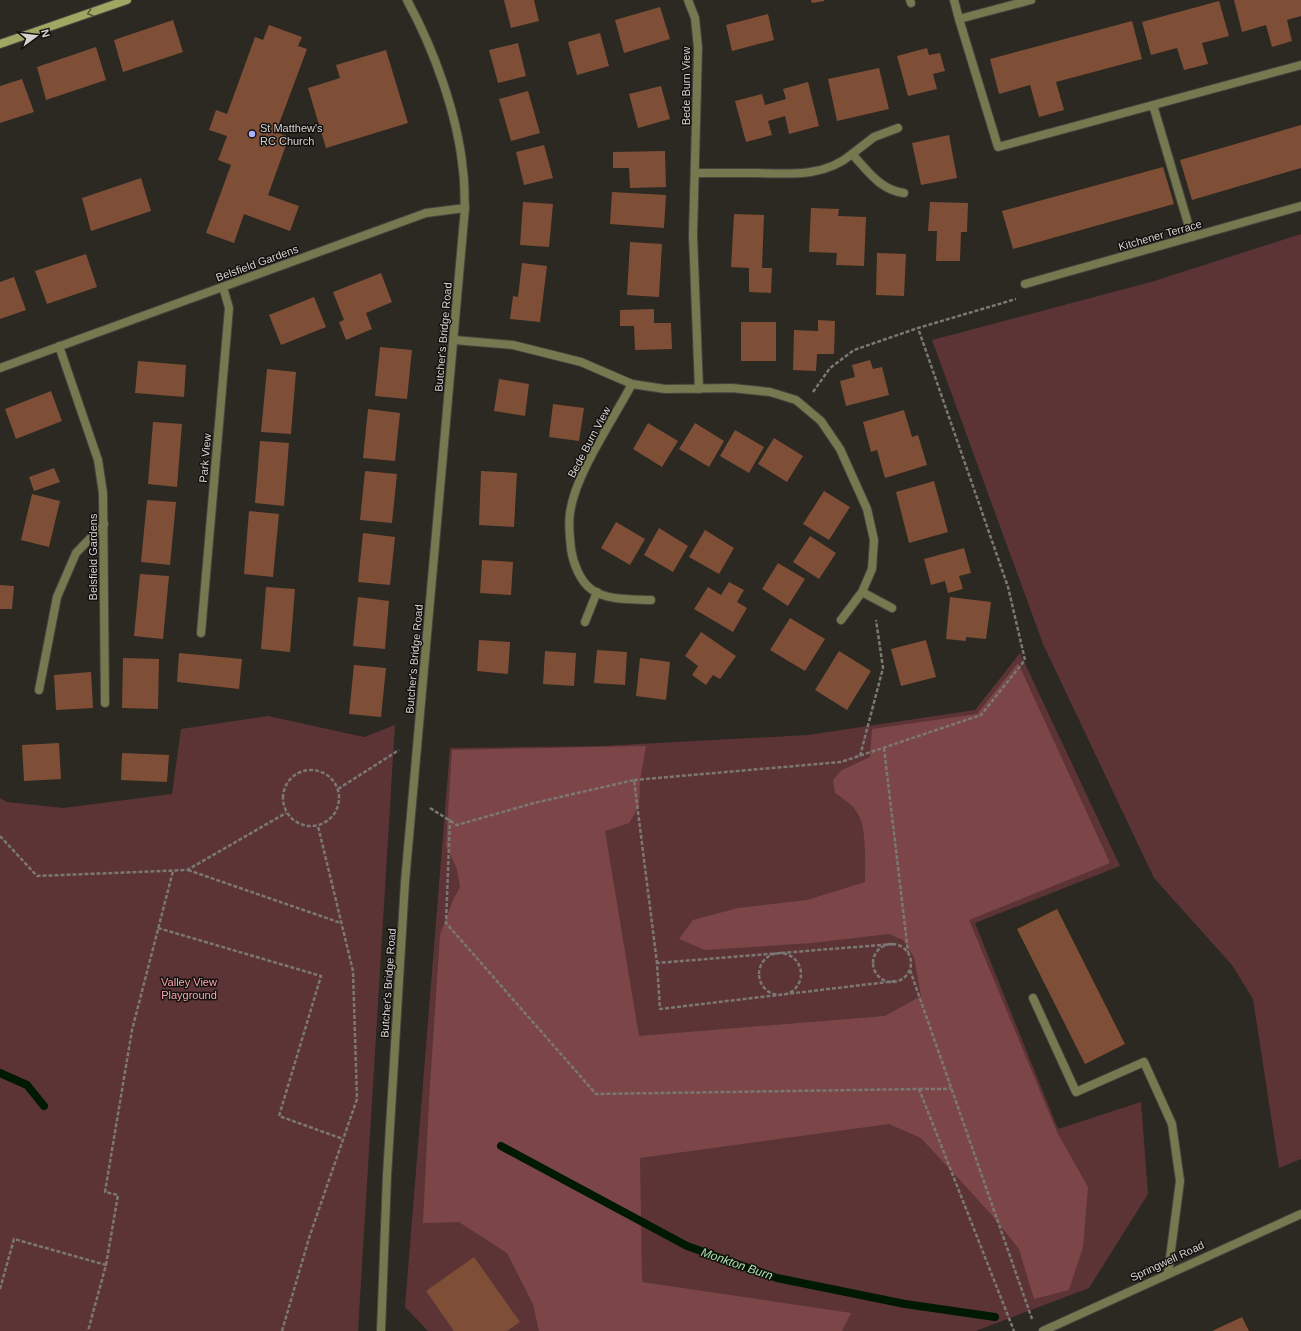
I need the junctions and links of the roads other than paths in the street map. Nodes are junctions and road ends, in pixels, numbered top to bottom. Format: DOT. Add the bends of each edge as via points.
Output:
graph roads {
  1 [pos="127,0"];
  2 [pos="407,0"];
  3 [pos="688,0"];
  4 [pos="954,0"];
  5 [pos="1031,0"];
  6 [pos="959,19"];
  7 [pos="0,44"];
  8 [pos="1301,65"];
  9 [pos="1153,105"];
  10 [pos="898,128"];
  11 [pos="852,154"];
  12 [pos="695,173"];
  13 [pos="904,193"];
  14 [pos="1301,206"];
  15 [pos="465,208"];
  16 [pos="1192,237"];
  17 [pos="1025,284"];
  18 [pos="223,287"];
  19 [pos="454,340"];
  20 [pos="59,346"];
  21 [pos="0,368"];
  22 [pos="632,384"];
  23 [pos="699,389"];
  24 [pos="104,524"];
  25 [pos="597,592"];
  26 [pos="862,592"];
  27 [pos="651,600"];
  28 [pos="892,608"];
  29 [pos="841,620"];
  30 [pos="585,622"];
  31 [pos="201,633"];
  32 [pos="39,690"];
  33 [pos="105,703"];
  34 [pos="1033,998"];
  35 [pos="1301,1214"];
  36 [pos="1168,1273"];
  37 [pos="381,1331"];
  38 [pos="1043,1331"];
  1 -- 7 [label="main road, one-way"];
  2 -- 15 [label="street, Butcher's Bridge Road" via="438,68 457,134 464,171"];
  3 -- 12 [label="street, Bede Burn View" via="695,18 698,48"];
  4 -- 6 [label="street"];
  5 -- 6 [label="street"];
  6 -- 9 [label="street" via="998,147"];
  8 -- 9 [label="street"];
  9 -- 16 [label="street"];
  10 -- 11 [label="street" via="874,137"];
  11 -- 12 [label="street" via="828,168 803,174"];
  11 -- 13 [label="street" via="881,185"];
  12 -- 23 [label="street, Bede Burn View" via="693,235"];
  14 -- 16 [label="street, Kitchener Terrace"];
  15 -- 18 [label="street, Belsfield Gardens" via="426,213"];
  15 -- 19 [label="street, Butcher's Bridge Road"];
  16 -- 17 [label="street, Kitchener Terrace"];
  18 -- 20 [label="street, Belsfield Gardens"];
  18 -- 31 [label="street, Park View" via="229,308"];
  19 -- 22 [label="street" via="513,345 580,362"];
  19 -- 37 [label="street, Butcher's Bridge Road" via="412,799 387,1176"];
  20 -- 21 [label="street, Belsfield Gardens"];
  20 -- 24 [label="street, Belsfield Gardens" via="98,460 104,493"];
  22 -- 23 [label="street" via="665,389"];
  22 -- 25 [label="street, Bede Burn View" via="585,468 570,513 573,558 581,577"];
  23 -- 26 [label="street" via="732,388 770,392 796,400 821,421 840,449 867,509 874,540 872,569"];
  24 -- 32 [label="street" via="76,553 56,597"];
  24 -- 33 [label="street, Belsfield Gardens"];
  25 -- 27 [label="street, Bede Burn View" via="607,596"];
  25 -- 30 [label="street"];
  26 -- 28 [label="street"];
  26 -- 29 [label="street"];
  34 -- 36 [label="street" via="1076,1092 1144,1062 1172,1124 1180,1181"];
  35 -- 36 [label="street, Springwell Road"];
  36 -- 38 [label="street, Springwell Road"];
}
